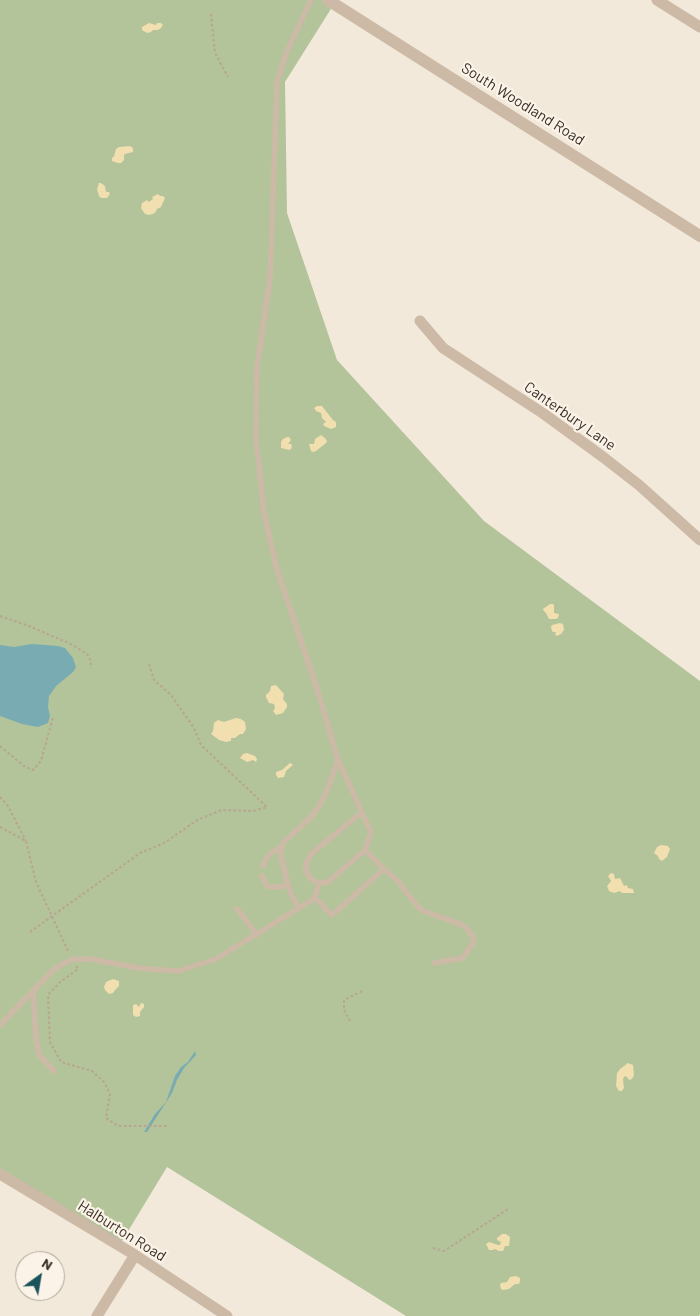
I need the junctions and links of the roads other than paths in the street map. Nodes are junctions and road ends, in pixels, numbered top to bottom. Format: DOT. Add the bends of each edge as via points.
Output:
graph roads {
  1 [pos="311,0"];
  2 [pos="328,0"];
  3 [pos="657,0"];
  4 [pos="700,27"];
  5 [pos="700,236"];
  6 [pos="420,321"];
  7 [pos="700,540"];
  8 [pos="338,760"];
  9 [pos="362,812"];
  10 [pos="282,847"];
  11 [pos="365,850"];
  12 [pos="263,866"];
  13 [pos="384,869"];
  14 [pos="262,876"];
  15 [pos="319,883"];
  16 [pos="288,885"];
  17 [pos="315,898"];
  18 [pos="299,908"];
  19 [pos="237,909"];
  20 [pos="257,935"];
  21 [pos="434,963"];
  22 [pos="33,991"];
  23 [pos="0,1025"];
  24 [pos="54,1071"];
  25 [pos="0,1174"];
  26 [pos="135,1255"];
  27 [pos="97,1316"];
  28 [pos="227,1316"];
  1 -- 8 [label="lane" via="287,51 277,83 270,280 256,366 256,438 264,513 277,570"];
  2 -- 5 [label="street, South Woodland Road"];
  3 -- 4 [label="street"];
  6 -- 7 [label="street, Canterbury Lane" via="443,348 604,456"];
  8 -- 9 [label="lane"];
  8 -- 10 [label="lane" via="321,803"];
  9 -- 11 [label="lane" via="371,832"];
  9 -- 15 [label="lane" via="311,854 306,871"];
  10 -- 12 [label="lane" via="271,853"];
  10 -- 16 [label="lane" via="281,858"];
  11 -- 13 [label="lane"];
  11 -- 15 [label="lane" via="328,882"];
  13 -- 17 [label="lane" via="332,915"];
  13 -- 21 [label="lane" via="418,908 460,924 473,937 462,958"];
  14 -- 16 [label="lane" via="267,886"];
  15 -- 17 [label="lane"];
  16 -- 18 [label="lane"];
  17 -- 18 [label="lane"];
  18 -- 20 [label="lane"];
  19 -- 20 [label="lane"];
  20 -- 22 [label="lane" via="216,959 178,971 73,959 53,970"];
  22 -- 23 [label="lane"];
  22 -- 24 [label="lane" via="39,1055"];
  25 -- 26 [label="street, Halburton Road"];
  26 -- 27 [label="street"];
  26 -- 28 [label="street, Halburton Road"];
}
